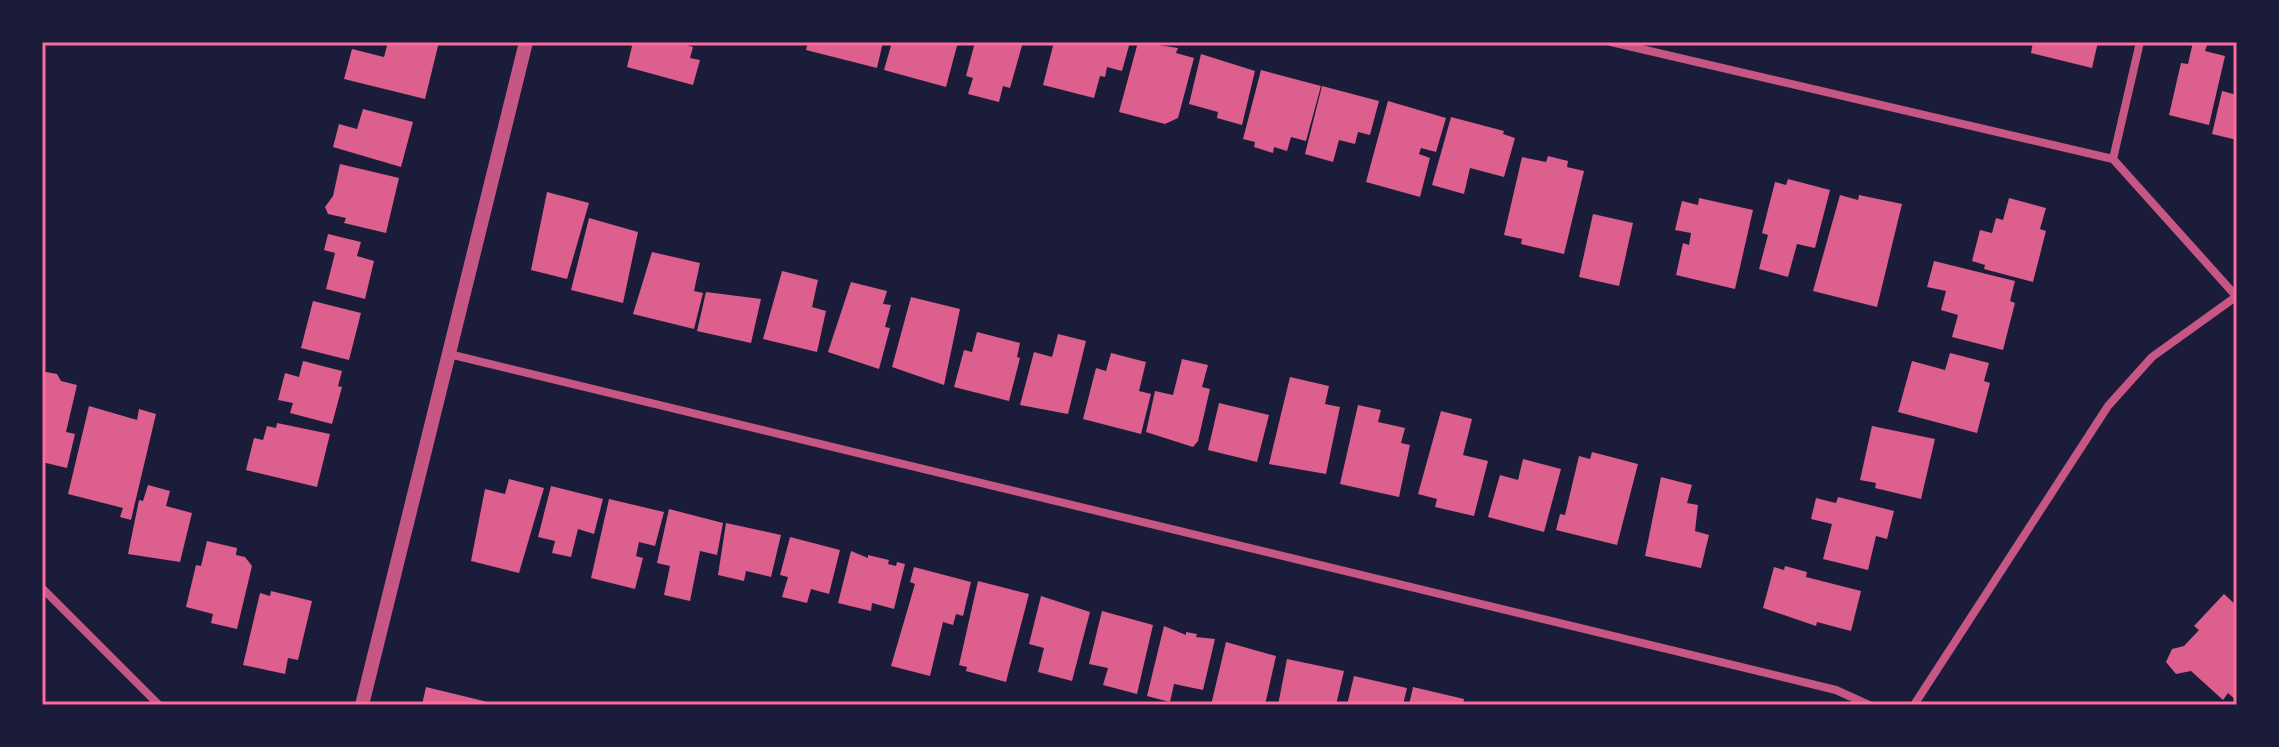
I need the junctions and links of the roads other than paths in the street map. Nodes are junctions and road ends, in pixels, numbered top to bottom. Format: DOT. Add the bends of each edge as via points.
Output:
graph roads {
  1 [pos="526,42"];
  2 [pos="1611,42"];
  3 [pos="2140,42"];
  4 [pos="2113,159"];
  5 [pos="2237,296"];
  6 [pos="449,354"];
  7 [pos="42,588"];
  8 [pos="159,705"];
  9 [pos="362,705"];
  10 [pos="1869,705"];
  11 [pos="1914,705"];
  1 -- 6 [label="street"];
  2 -- 4 [label="street"];
  3 -- 4 [label="street"];
  4 -- 5 [label="street"];
  5 -- 11 [label="street" via="2152,357 2108,406"];
  6 -- 9 [label="street"];
  6 -- 10 [label="street" via="1836,690"];
  7 -- 8 [label="street"];
}
